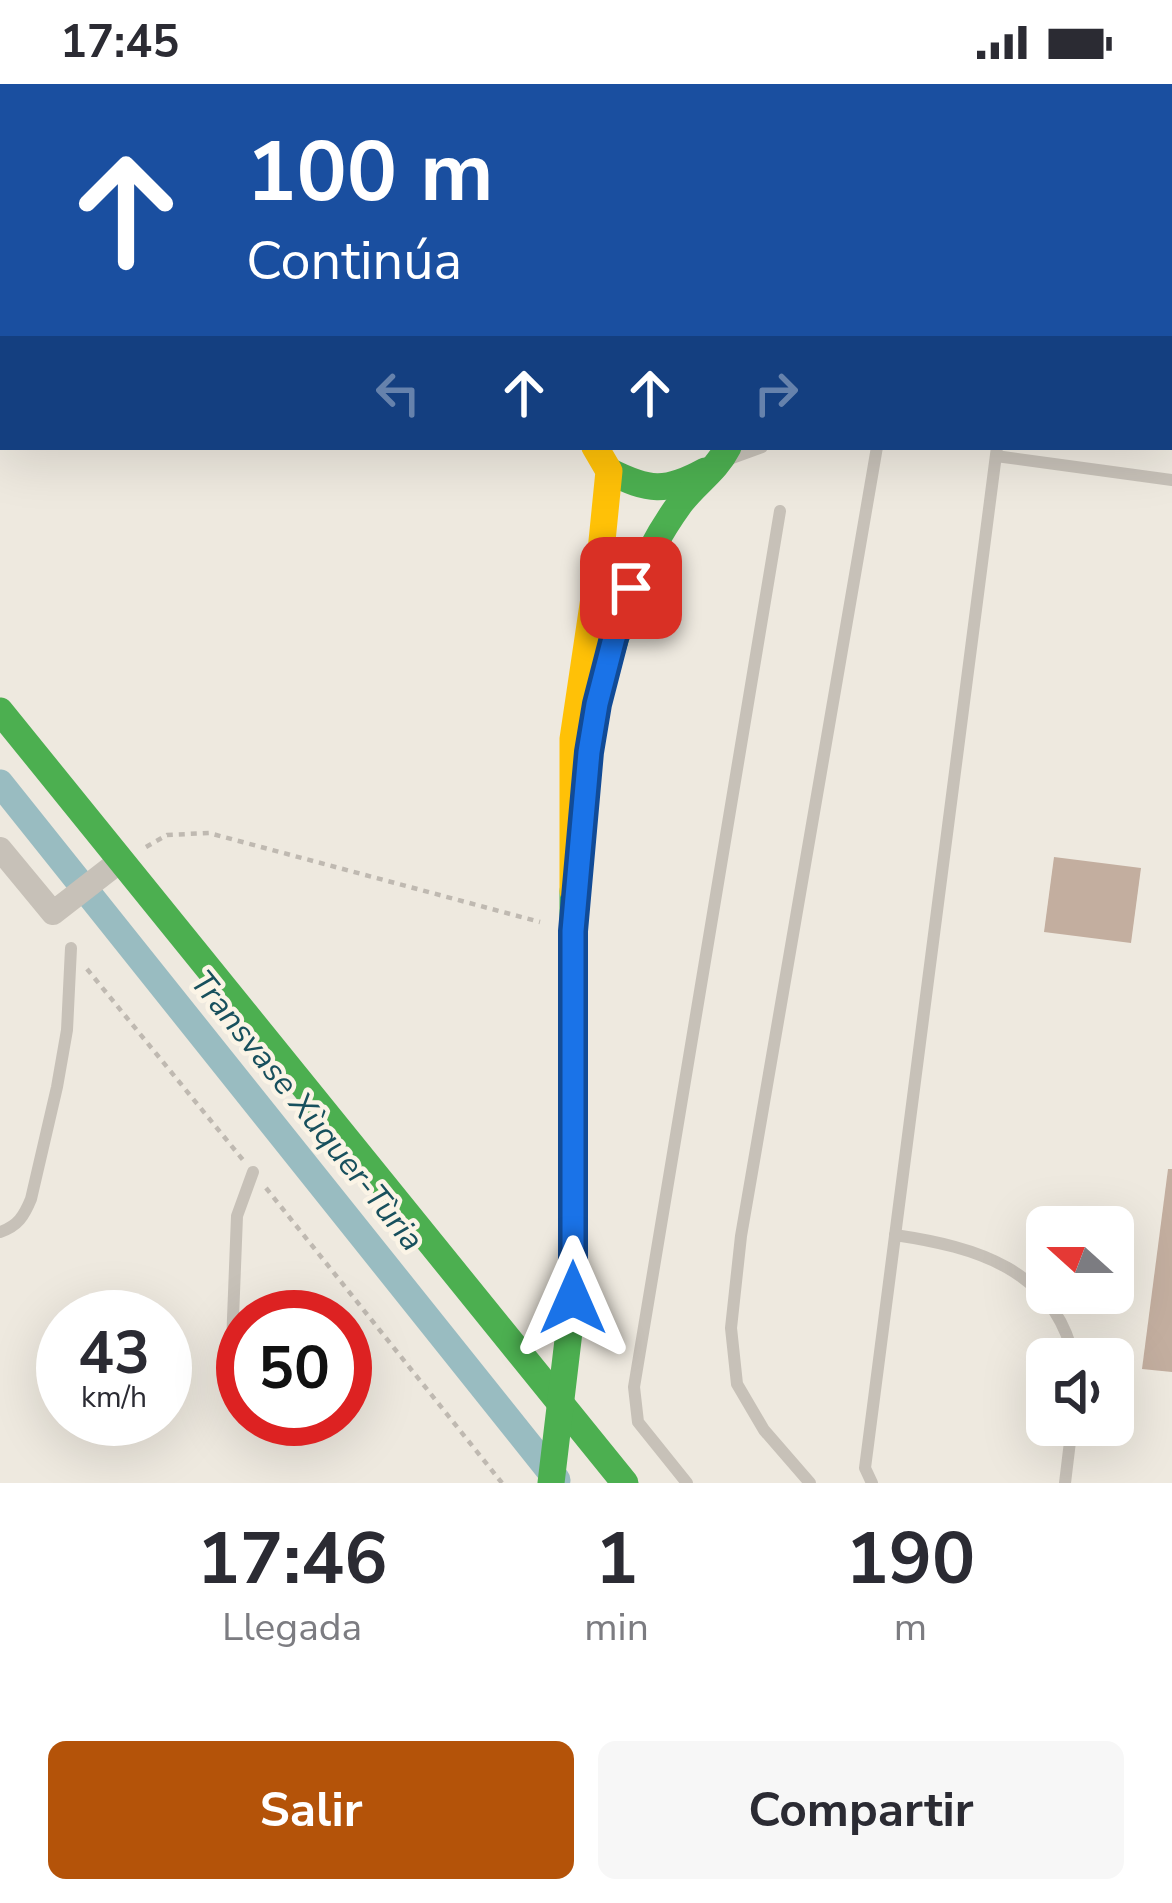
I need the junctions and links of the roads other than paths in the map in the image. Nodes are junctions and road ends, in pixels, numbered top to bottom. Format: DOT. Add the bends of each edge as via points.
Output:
graph roads {
  1 [pos="876,450"];
  2 [pos="996,452"];
  3 [pos="725,454"];
  4 [pos="602,459"];
  5 [pos="1172,480"];
  6 [pos="780,511"];
  7 [pos="0,711"];
  8 [pos="0,849"];
  9 [pos="113,866"];
  10 [pos="573,931"];
  11 [pos="70,948"];
  12 [pos="253,1172"];
  13 [pos="0,1232"];
  14 [pos="895,1235"];
  15 [pos="234,1290"];
  16 [pos="1069,1338"];
  17 [pos="559,1416"];
  18 [pos="1069,1446"];
  19 [pos="551,1483"];
  20 [pos="625,1483"];
  21 [pos="687,1483"];
  22 [pos="810,1483"];
  23 [pos="872,1483"];
  24 [pos="1065,1483"];
  1 -- 22 [label="lane" via="731,1328 737,1384"];
  2 -- 5 [label="lane"];
  2 -- 14 [label="lane"];
  3 -- 4 [label="main road" via="680,485 642,489"];
  3 -- 10 [label="main road" via="656,542 614,638 589,752"];
  4 -- 10 [label="main road" via="601,551 573,739"];
  6 -- 21 [label="lane" via="634,1387 638,1422"];
  7 -- 9 [label="main road"];
  8 -- 9 [label="street" via="53,913"];
  9 -- 17 [label="main road"];
  10 -- 17 [label="main road" via="573,1298"];
  11 -- 13 [label="lane" via="67,1030 31,1199 14,1227"];
  12 -- 15 [label="lane" via="237,1216"];
  14 -- 16 [label="lane" via="1012,1268 1046,1298"];
  14 -- 23 [label="lane" via="865,1468"];
  17 -- 19 [label="main road"];
  17 -- 20 [label="main road"];
  18 -- 24 [label="lane"];
}
